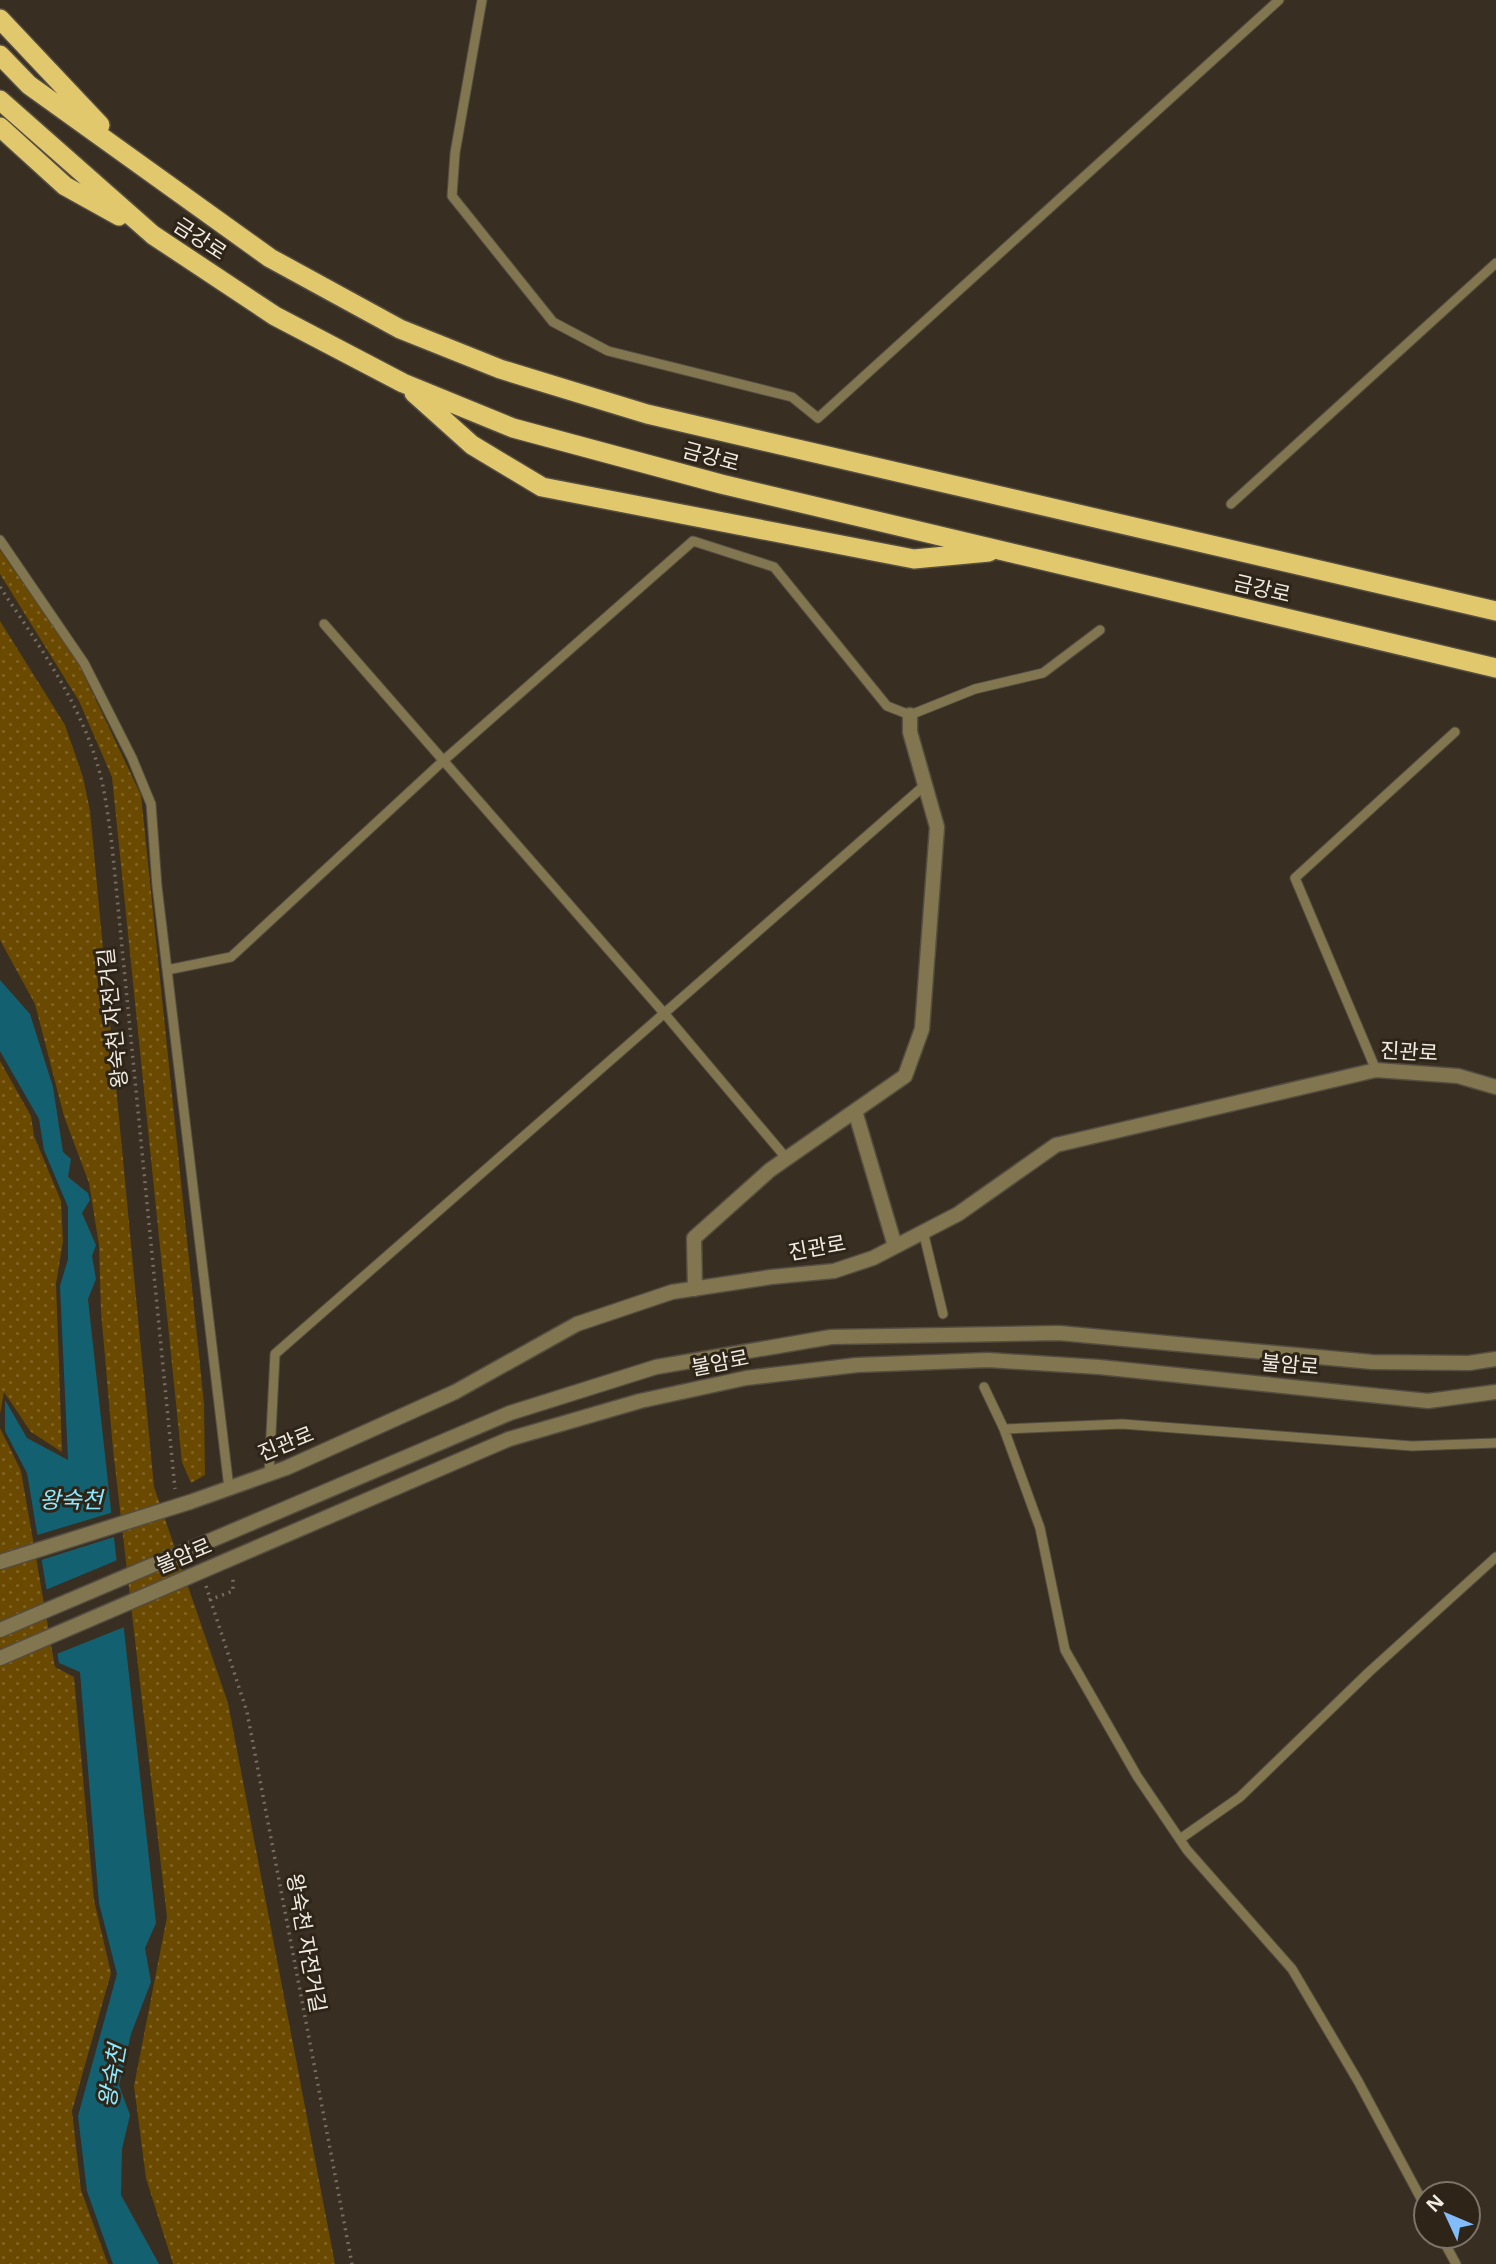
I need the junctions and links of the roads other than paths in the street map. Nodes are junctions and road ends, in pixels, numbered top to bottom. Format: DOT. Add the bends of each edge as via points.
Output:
graph roads {
  1 [pos="482,0"];
  2 [pos="1279,0"];
  3 [pos="0,19"];
  4 [pos="0,55"];
  5 [pos="0,100"];
  6 [pos="0,127"];
  7 [pos="147,173"];
  8 [pos="153,235"];
  9 [pos="1496,263"];
  10 [pos="403,383"];
  11 [pos="1231,504"];
  12 [pos="0,540"];
  13 [pos="1006,550"];
  14 [pos="1496,611"];
  15 [pos="324,624"];
  16 [pos="1100,630"];
  17 [pos="1490,668"];
  18 [pos="910,715"];
  19 [pos="1455,732"];
  20 [pos="443,761"];
  21 [pos="925,785"];
  22 [pos="167,970"];
  23 [pos="664,1013"];
  24 [pos="1377,1070"];
  25 [pos="1496,1087"];
  26 [pos="855,1111"];
  27 [pos="787,1159"];
  28 [pos="923,1231"];
  29 [pos="895,1246"];
  30 [pos="695,1289"];
  31 [pos="943,1314"];
  32 [pos="1496,1359"];
  33 [pos="984,1387"];
  34 [pos="1496,1392"];
  35 [pos="1004,1429"];
  36 [pos="1496,1443"];
  37 [pos="269,1474"];
  38 [pos="229,1488"];
  39 [pos="1496,1557"];
  40 [pos="0,1562"];
  41 [pos="0,1630"];
  42 [pos="0,1658"];
  43 [pos="1180,1839"];
  44 [pos="1412,2182"];
  1 -- 2 [label="lane" via="455,153 452,196 477,228 553,322 608,351 792,397 818,418"];
  3 -- 7 [label="highway"];
  4 -- 7 [label="highway, 금강로" via="29,85"];
  5 -- 8 [label="highway, 금강로"];
  6 -- 8 [label="highway" via="65,186"];
  7 -- 14 [label="highway, 금강로" via="270,258 400,329 500,369 647,414"];
  8 -- 10 [label="highway, 금강로" via="275,316"];
  9 -- 11 [label="lane"];
  10 -- 13 [label="highway, 금강로" via="513,428 721,484"];
  10 -- 13 [label="highway" via="472,444 542,487 914,559"];
  12 -- 22 [label="lane" via="84,663 151,804"];
  13 -- 17 [label="highway, 금강로"];
  15 -- 20 [label="lane"];
  16 -- 18 [label="lane" via="1043,673 975,689"];
  18 -- 20 [label="lane" via="887,706 774,567 693,541"];
  18 -- 21 [label="street" via="910,732"];
  19 -- 24 [label="lane" via="1296,878"];
  20 -- 22 [label="lane" via="231,957"];
  20 -- 23 [label="lane"];
  21 -- 23 [label="lane"];
  21 -- 26 [label="street" via="937,827 922,1029 905,1076"];
  22 -- 38 [label="lane"];
  23 -- 27 [label="lane"];
  23 -- 37 [label="lane" via="275,1354"];
  24 -- 25 [label="street, 진관로" via="1458,1076"];
  24 -- 28 [label="street, 진관로" via="1056,1145 958,1214"];
  26 -- 27 [label="street"];
  26 -- 29 [label="street"];
  27 -- 30 [label="street" via="694,1238"];
  28 -- 29 [label="street, 진관로"];
  28 -- 31 [label="lane"];
  29 -- 30 [label="street, 진관로" via="834,1271"];
  30 -- 37 [label="street, 진관로" via="672,1292 577,1324 454,1392"];
  32 -- 41 [label="street, 불암로, bridge" via="1371,1362 1059,1333 831,1337 656,1367 510,1413"];
  33 -- 35 [label="lane"];
  34 -- 42 [label="street, 불암로, bridge" via="1429,1401 988,1360 857,1365 746,1378 640,1401 509,1439"];
  35 -- 36 [label="lane" via="1122,1424 1412,1446"];
  35 -- 43 [label="lane" via="1040,1528 1065,1650 1137,1776"];
  37 -- 38 [label="street, 진관로"];
  38 -- 40 [label="street, 진관로, bridge"];
  39 -- 43 [label="lane" via="1240,1797"];
  43 -- 44 [label="lane" via="1292,1969"];
}
